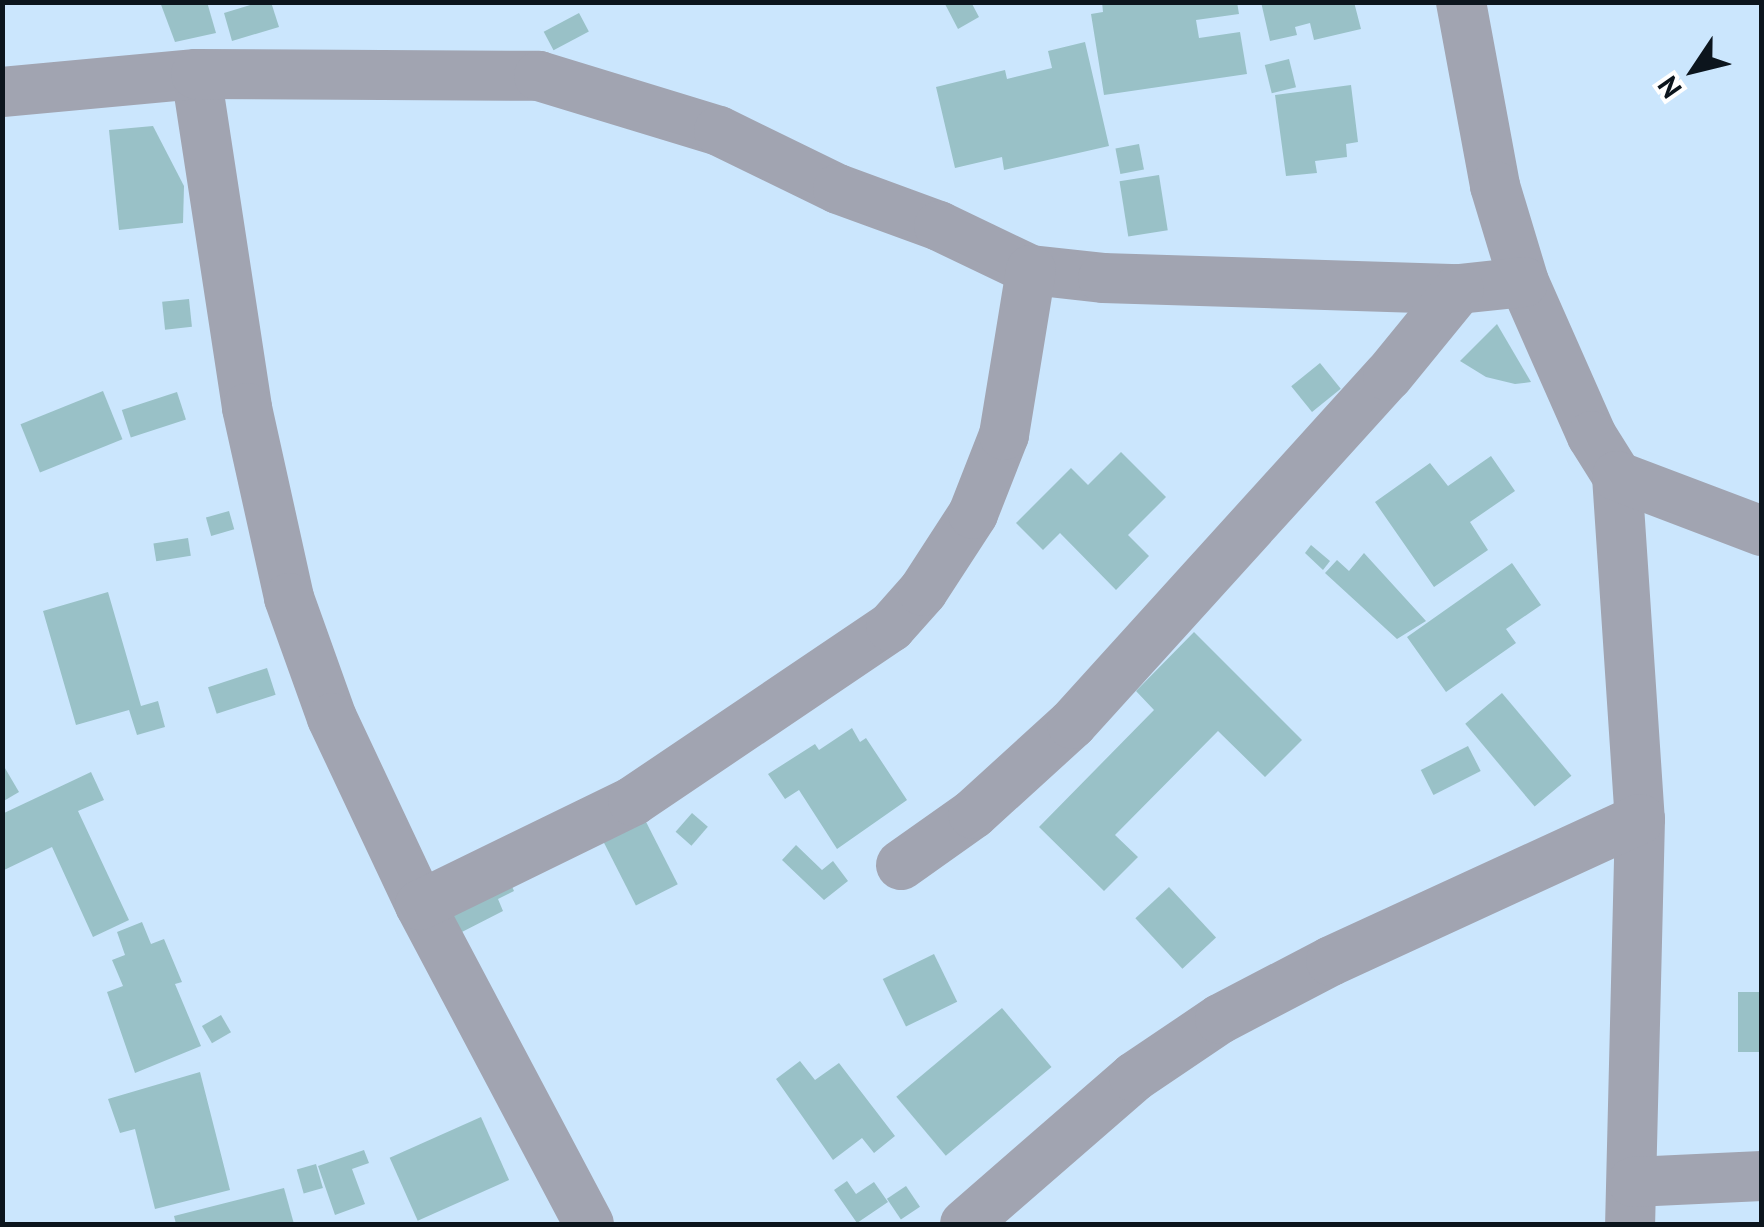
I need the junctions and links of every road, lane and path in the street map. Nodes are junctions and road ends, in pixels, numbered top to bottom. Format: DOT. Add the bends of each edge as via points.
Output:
graph roads {
  1 [pos="1461,2"];
  2 [pos="196,74"];
  3 [pos="2,92"];
  4 [pos="1031,270"];
  5 [pos="1524,282"];
  6 [pos="1458,289"];
  7 [pos="1617,476"];
  8 [pos="1762,531"];
  9 [pos="1640,819"];
  10 [pos="901,864"];
  11 [pos="420,905"];
  12 [pos="1762,1176"];
  13 [pos="1632,1203"];
  14 [pos="589,1224"];
  15 [pos="965,1224"];
  1 -- 5 [label="street" via="1495,186"];
  2 -- 3 [label="street"];
  2 -- 4 [label="street" via="539,76 719,131 838,190 939,226"];
  2 -- 11 [label="street" via="247,408 289,598 332,718"];
  4 -- 6 [label="street"];
  4 -- 11 [label="street" via="1004,434 979,498 923,591 891,627 633,801"];
  5 -- 6 [label="street"];
  5 -- 7 [label="street" via="1592,436"];
  6 -- 10 [label="street" via="1388,376 1072,724 973,814"];
  7 -- 8 [label="street"];
  7 -- 9 [label="street"];
  9 -- 13 [label="street"];
  9 -- 15 [label="street" via="1330,960 1220,1018 1134,1076"];
  11 -- 14 [label="street"];
  12 -- 13 [label="street"];
}
